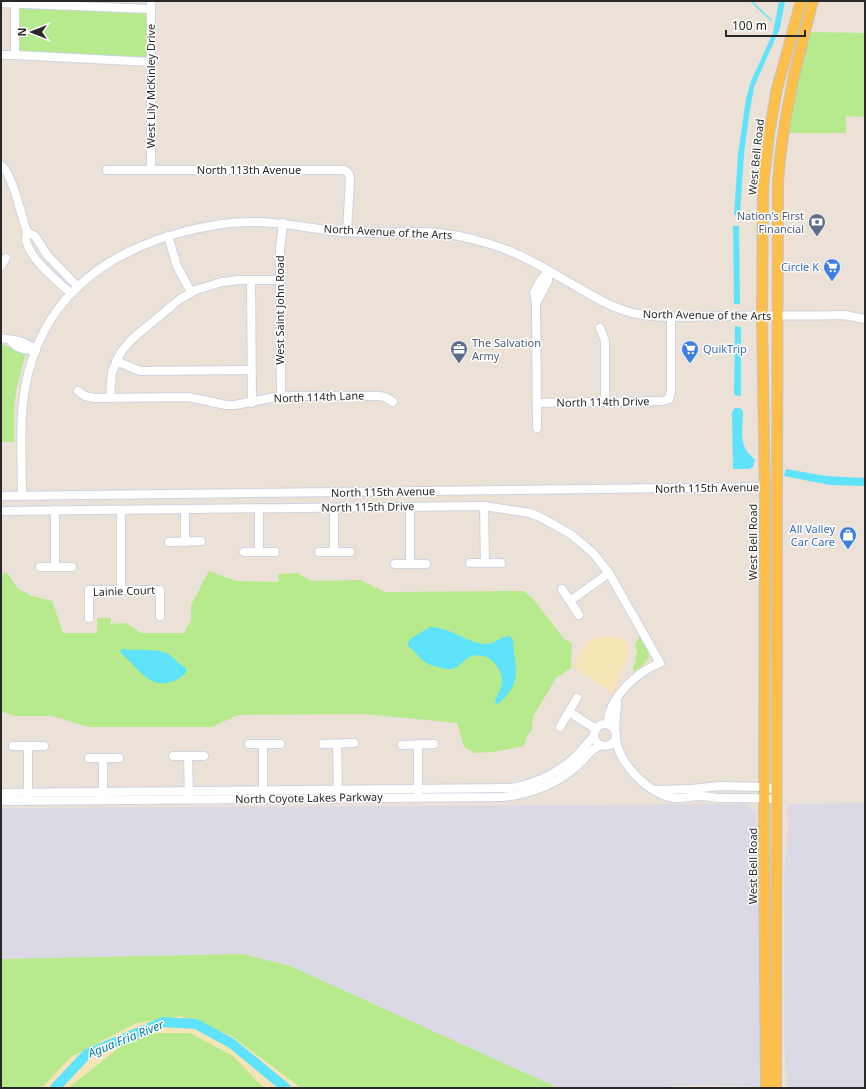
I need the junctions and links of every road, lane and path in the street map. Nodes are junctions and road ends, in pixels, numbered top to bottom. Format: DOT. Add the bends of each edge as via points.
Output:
graph roads {
  1 [pos="801,1"];
  2 [pos="813,1"];
  3 [pos="14,2"];
  4 [pos="1,3"];
  5 [pos="83,4"];
  6 [pos="151,5"];
  7 [pos="1,55"];
  8 [pos="15,55"];
  9 [pos="151,62"];
  10 [pos="1,165"];
  11 [pos="107,170"];
  12 [pos="151,170"];
  13 [pos="283,223"];
  14 [pos="27,232"];
  15 [pos="347,232"];
  16 [pos="168,236"];
  17 [pos="6,258"];
  18 [pos="1,266"];
  19 [pos="548,271"];
  20 [pos="251,280"];
  21 [pos="280,280"];
  22 [pos="78,287"];
  23 [pos="191,292"];
  24 [pos="71,293"];
  25 [pos="671,316"];
  26 [pos="762,316"];
  27 [pos="777,316"];
  28 [pos="865,319"];
  29 [pos="600,328"];
  30 [pos="1,338"];
  31 [pos="36,350"];
  32 [pos="116,361"];
  33 [pos="251,370"];
  34 [pos="78,390"];
  35 [pos="281,397"];
  36 [pos="110,398"];
  37 [pos="393,402"];
  38 [pos="605,402"];
  39 [pos="252,403"];
  40 [pos="537,403"];
  41 [pos="537,428"];
  42 [pos="764,487"];
  43 [pos="1,496"];
  44 [pos="22,496"];
  45 [pos="484,506"];
  46 [pos="410,507"];
  47 [pos="259,508"];
  48 [pos="334,508"];
  49 [pos="55,510"];
  50 [pos="121,510"];
  51 [pos="185,510"];
  52 [pos="1,511"];
  53 [pos="170,542"];
  54 [pos="185,542"];
  55 [pos="201,542"];
  56 [pos="244,552"];
  57 [pos="259,552"];
  58 [pos="275,552"];
  59 [pos="319,552"];
  60 [pos="334,552"];
  61 [pos="350,552"];
  62 [pos="470,563"];
  63 [pos="485,563"];
  64 [pos="501,563"];
  65 [pos="395,564"];
  66 [pos="410,564"];
  67 [pos="426,564"];
  68 [pos="40,567"];
  69 [pos="56,567"];
  70 [pos="72,567"];
  71 [pos="777,567"];
  72 [pos="609,573"];
  73 [pos="765,577"];
  74 [pos="121,590"];
  75 [pos="562,590"];
  76 [pos="570,601"];
  77 [pos="579,614"];
  78 [pos="160,616"];
  79 [pos="89,618"];
  80 [pos="777,634"];
  81 [pos="765,655"];
  82 [pos="577,698"];
  83 [pos="617,699"];
  84 [pos="569,712"];
  85 [pos="777,715"];
  86 [pos="608,724"];
  87 [pos="560,727"];
  88 [pos="595,732"];
  89 [pos="616,734"];
  90 [pos="354,743"];
  91 [pos="249,744"];
  92 [pos="263,744"];
  93 [pos="280,744"];
  94 [pos="323,744"];
  95 [pos="337,744"];
  96 [pos="418,744"];
  97 [pos="434,744"];
  98 [pos="402,745"];
  99 [pos="601,745"];
  100 [pos="610,745"];
  101 [pos="13,746"];
  102 [pos="28,746"];
  103 [pos="44,746"];
  104 [pos="173,756"];
  105 [pos="188,756"];
  106 [pos="204,756"];
  107 [pos="89,758"];
  108 [pos="104,758"];
  109 [pos="119,758"];
  110 [pos="623,759"];
  111 [pos="765,787"];
  112 [pos="655,790"];
  113 [pos="1,793"];
  114 [pos="418,793"];
  115 [pos="338,794"];
  116 [pos="777,794"];
  117 [pos="189,795"];
  118 [pos="263,795"];
  119 [pos="103,796"];
  120 [pos="28,797"];
  121 [pos="765,798"];
  122 [pos="1,801"];
  123 [pos="766,1088"];
  124 [pos="776,1088"];
  1 -- 26 [label="main road, West Bell Road" via="777,89 769,134 763,188"];
  2 -- 27 [label="main road" via="791,88 782,143 778,182"];
  3 -- 4 [label="street"];
  3 -- 5 [label="street"];
  3 -- 8 [label="street"];
  5 -- 6 [label="street"];
  6 -- 9 [label="street, West Lily McKinley Drive"];
  7 -- 8 [label="street"];
  8 -- 9 [label="street"];
  9 -- 12 [label="street, West Lily McKinley Drive"];
  10 -- 14 [label="street" via="11,182"];
  11 -- 12 [label="street, North 113th Avenue"];
  12 -- 15 [label="street, North 113th Avenue" via="339,169 348,172 350,177"];
  13 -- 15 [label="street, North Avenue of the Arts"];
  13 -- 16 [label="street, North Avenue of the Arts" via="226,223"];
  13 -- 21 [label="street, West Saint John Road"];
  14 -- 22 [label="street" via="35,236 47,255"];
  14 -- 24 [label="street" via="26,240 35,257"];
  15 -- 19 [label="street, North Avenue of the Arts" via="426,232 455,235 506,249"];
  16 -- 22 [label="street, North Avenue of the Arts" via="119,256"];
  16 -- 23 [label="street" via="177,266"];
  17 -- 18 [label="street"];
  19 -- 25 [label="street, North Avenue of the Arts" via="605,303 623,310"];
  19 -- 40 [label="street" via="534,293"];
  20 -- 21 [label="street"];
  20 -- 23 [label="street" via="222,282"];
  20 -- 33 [label="street"];
  21 -- 35 [label="street, West Saint John Road"];
  22 -- 24 [label="street, North Avenue of the Arts"];
  23 -- 32 [label="street" via="132,338"];
  24 -- 31 [label="street, North Avenue of the Arts" via="49,322"];
  25 -- 26 [label="street, North Avenue of the Arts"];
  25 -- 38 [label="street, North 114th Drive" via="672,392 669,399"];
  26 -- 27 [label="street, North Avenue of the Arts"];
  26 -- 42 [label="main road, West Bell Road"];
  27 -- 28 [label="street, North Avenue of the Arts" via="844,315"];
  27 -- 71 [label="main road"];
  29 -- 38 [label="street" via="605,341"];
  30 -- 31 [label="street" via="17,339"];
  31 -- 44 [label="street, North Avenue of the Arts" via="24,393"];
  32 -- 33 [label="street" via="140,371"];
  32 -- 36 [label="street" via="110,377"];
  33 -- 39 [label="street"];
  34 -- 36 [label="street, North 114th Lane" via="89,397"];
  35 -- 37 [label="street, North 114th Lane" via="379,396"];
  35 -- 39 [label="street, North 114th Lane"];
  36 -- 39 [label="street, North 114th Lane" via="188,397 226,405"];
  38 -- 40 [label="street, North 114th Drive"];
  40 -- 41 [label="street"];
  42 -- 44 [label="street, North 115th Avenue"];
  42 -- 71 [label="main road" via="771,495 771,555"];
  42 -- 73 [label="main road, West Bell Road"];
  43 -- 44 [label="street, North 115th Avenue"];
  45 -- 46 [label="street, North 115th Drive"];
  45 -- 63 [label="street"];
  45 -- 72 [label="street, North 115th Drive" via="530,513 552,522 572,534 593,553"];
  46 -- 48 [label="street, North 115th Drive"];
  46 -- 66 [label="street"];
  47 -- 48 [label="street, North 115th Drive"];
  47 -- 51 [label="street, North 115th Drive"];
  47 -- 57 [label="street"];
  48 -- 60 [label="street"];
  49 -- 50 [label="street, North 115th Drive"];
  49 -- 52 [label="street, North 115th Drive"];
  49 -- 69 [label="street"];
  50 -- 51 [label="street, North 115th Drive"];
  50 -- 74 [label="street"];
  51 -- 54 [label="street"];
  53 -- 54 [label="street"];
  54 -- 55 [label="street"];
  56 -- 57 [label="street"];
  57 -- 58 [label="street"];
  59 -- 60 [label="street"];
  60 -- 61 [label="street"];
  62 -- 63 [label="street"];
  63 -- 64 [label="street"];
  65 -- 66 [label="street"];
  66 -- 67 [label="street"];
  68 -- 69 [label="street"];
  69 -- 70 [label="street"];
  71 -- 80 [label="main road"];
  72 -- 76 [label="street"];
  72 -- 83 [label="street, North 115th Drive" via="660,663 634,678"];
  73 -- 80 [label="main road" via="770,590 770,626 772,632"];
  73 -- 81 [label="main road, West Bell Road"];
  74 -- 78 [label="street, Lainie Court" via="160,590"];
  74 -- 79 [label="street, Lainie Court" via="89,590"];
  75 -- 76 [label="street"];
  76 -- 77 [label="street"];
  80 -- 85 [label="main road"];
  81 -- 85 [label="main road" via="771,661 771,697"];
  81 -- 111 [label="main road, West Bell Road"];
  82 -- 84 [label="street"];
  83 -- 86 [label="street" via="610,710"];
  83 -- 89 [label="street"];
  84 -- 87 [label="street"];
  84 -- 88 [label="street"];
  85 -- 116 [label="main road"];
  86 -- 88 [label="street" via="601,724"];
  86 -- 89 [label="street"];
  88 -- 99 [label="street" via="596,741"];
  88 -- 114 [label="street, North Coyote Lakes Parkway" via="563,767 529,784 502,789"];
  89 -- 100 [label="street"];
  89 -- 110 [label="street" via="616,743"];
  90 -- 95 [label="street"];
  91 -- 92 [label="street"];
  92 -- 93 [label="street"];
  92 -- 118 [label="street"];
  94 -- 95 [label="street"];
  95 -- 115 [label="street"];
  96 -- 97 [label="street"];
  96 -- 98 [label="street"];
  96 -- 114 [label="street"];
  99 -- 100 [label="street"];
  99 -- 114 [label="street, North Coyote Lakes Parkway" via="594,747 578,765 555,782 531,792 502,797"];
  100 -- 110 [label="street"];
  101 -- 102 [label="street"];
  102 -- 103 [label="street"];
  102 -- 120 [label="street"];
  104 -- 105 [label="street"];
  105 -- 106 [label="street"];
  105 -- 117 [label="street"];
  107 -- 108 [label="street"];
  108 -- 109 [label="street"];
  108 -- 119 [label="street"];
  110 -- 112 [label="street" via="637,778"];
  111 -- 112 [label="street" via="720,786"];
  111 -- 116 [label="street"];
  111 -- 121 [label="main road, West Bell Road"];
  112 -- 121 [label="street" via="676,798"];
  113 -- 120 [label="street, North Coyote Lakes Parkway"];
  114 -- 115 [label="street, North Coyote Lakes Parkway"];
  115 -- 118 [label="street, North Coyote Lakes Parkway"];
  116 -- 121 [label="street"];
  116 -- 124 [label="main road"];
  117 -- 118 [label="street, North Coyote Lakes Parkway"];
  117 -- 119 [label="street, North Coyote Lakes Parkway"];
  119 -- 120 [label="street, North Coyote Lakes Parkway"];
  120 -- 122 [label="street, North Coyote Lakes Parkway"];
  121 -- 123 [label="main road, West Bell Road"];
}
